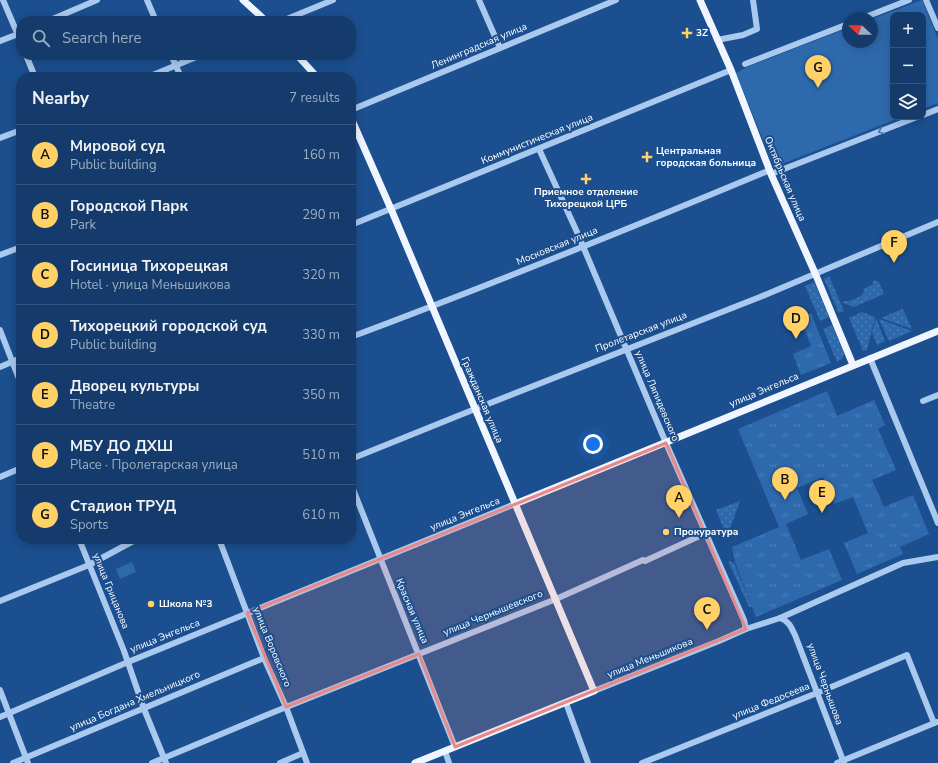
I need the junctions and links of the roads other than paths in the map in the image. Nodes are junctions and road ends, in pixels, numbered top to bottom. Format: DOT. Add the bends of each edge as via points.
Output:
graph roads {
  1 [pos="3,0"];
  2 [pos="97,0"];
  3 [pos="147,0"];
  4 [pos="243,0"];
  5 [pos="333,0"];
  6 [pos="479,0"];
  7 [pos="616,0"];
  8 [pos="700,0"];
  9 [pos="753,0"];
  10 [pos="909,0"];
  11 [pos="926,0"];
  12 [pos="878,12"];
  13 [pos="60,16"];
  14 [pos="154,16"];
  15 [pos="261,16"];
  16 [pos="294,16"];
  17 [pos="842,26"];
  18 [pos="16,27"];
  19 [pos="938,28"];
  20 [pos="16,34"];
  21 [pos="717,40"];
  22 [pos="0,41"];
  23 [pos="500,48"];
  24 [pos="28,60"];
  25 [pos="174,60"];
  26 [pos="188,60"];
  27 [pos="302,60"];
  28 [pos="745,64"];
  29 [pos="176,65"];
  30 [pos="731,70"];
  31 [pos="33,72"];
  32 [pos="160,72"];
  33 [pos="179,72"];
  34 [pos="312,72"];
  35 [pos="356,108"];
  36 [pos="938,109"];
  37 [pos="926,114"];
  38 [pos="909,120"];
  39 [pos="356,129"];
  40 [pos="16,132"];
  41 [pos="0,138"];
  42 [pos="539,149"];
  43 [pos="771,172"];
  44 [pos="391,209"];
  45 [pos="938,222"];
  46 [pos="356,223"];
  47 [pos="582,247"];
  48 [pos="16,249"];
  49 [pos="0,255"];
  50 [pos="815,273"];
  51 [pos="432,307"];
  52 [pos="0,330"];
  53 [pos="938,331"];
  54 [pos="356,336"];
  55 [pos="626,350"];
  56 [pos="870,358"];
  57 [pos="16,360"];
  58 [pos="13,362"];
  59 [pos="854,365"];
  60 [pos="0,367"];
  61 [pos="16,370"];
  62 [pos="938,395"];
  63 [pos="923,401"];
  64 [pos="475,408"];
  65 [pos="666,443"];
  66 [pos="356,457"];
  67 [pos="16,470"];
  68 [pos="0,477"];
  69 [pos="356,497"];
  70 [pos="515,504"];
  71 [pos="938,523"];
  72 [pos="706,533"];
  73 [pos="81,544"];
  74 [pos="128,544"];
  75 [pos="221,544"];
  76 [pos="938,557"];
  77 [pos="380,560"];
  78 [pos="89,565"];
  79 [pos="556,599"];
  80 [pos="0,601"];
  81 [pos="247,613"];
  82 [pos="780,618"];
  83 [pos="746,628"];
  84 [pos="419,654"];
  85 [pos="264,658"];
  86 [pos="128,662"];
  87 [pos="0,690"];
  88 [pos="594,691"];
  89 [pos="817,694"];
  90 [pos="566,704"];
  91 [pos="286,707"];
  92 [pos="144,709"];
  93 [pos="10,714"];
  94 [pos="0,717"];
  95 [pos="936,722"];
  96 [pos="455,747"];
  97 [pos="445,751"];
  98 [pos="303,753"];
  99 [pos="27,760"];
  100 [pos="165,761"];
  101 [pos="841,762"];
  102 [pos="13,763"];
  103 [pos="152,763"];
  104 [pos="280,763"];
  105 [pos="307,763"];
  106 [pos="415,763"];
  107 [pos="449,763"];
  108 [pos="588,763"];
  109 [pos="642,763"];
  1 -- 18 [label="street"];
  2 -- 13 [label="street"];
  3 -- 14 [label="street"];
  4 -- 15 [label="main road"];
  5 -- 16 [label="street"];
  6 -- 23 [label="street"];
  7 -- 23 [label="street, Ленинградская улица"];
  8 -- 21 [label="main road, Октябрьская улица"];
  9 -- 21 [label="street" via="757,28 743,35"];
  10 -- 12 [label="street"];
  11 -- 19 [label="street"];
  17 -- 28 [label="street"];
  20 -- 22 [label="street"];
  21 -- 30 [label="main road, Октябрьская улица"];
  23 -- 35 [label="street, Ленинградская улица"];
  24 -- 31 [label="street"];
  25 -- 29 [label="street"];
  26 -- 29 [label="street"];
  27 -- 34 [label="main road"];
  29 -- 32 [label="street"];
  29 -- 33 [label="street"];
  30 -- 42 [label="street, Коммунистическая улица"];
  30 -- 43 [label="main road, Октябрьская улица"];
  36 -- 37 [label="street"];
  38 -- 43 [label="street, Московская улица, one-way"];
  39 -- 44 [label="main road, Гражданская улица"];
  40 -- 41 [label="street"];
  42 -- 44 [label="street, Коммунистическая улица"];
  42 -- 47 [label="street, улица Ляпидевского"];
  43 -- 47 [label="street, Московская улица"];
  43 -- 50 [label="main road, Октябрьская улица"];
  44 -- 46 [label="street, Коммунистическая улица"];
  44 -- 51 [label="main road, Гражданская улица"];
  45 -- 50 [label="street, Пролетарская улица"];
  47 -- 51 [label="street, Московская улица"];
  47 -- 55 [label="street, улица Ляпидевского"];
  48 -- 49 [label="street"];
  50 -- 55 [label="street, Пролетарская улица"];
  50 -- 59 [label="main road, Октябрьская улица"];
  51 -- 54 [label="street, Московская улица"];
  51 -- 64 [label="main road, Гражданская улица"];
  52 -- 58 [label="street"];
  53 -- 56 [label="main road, улица Энгельса"];
  55 -- 64 [label="street, Пролетарская улица"];
  55 -- 65 [label="street, улица Ляпидевского"];
  56 -- 59 [label="main road, улица Энгельса"];
  56 -- 71 [label="street"];
  57 -- 58 [label="street"];
  58 -- 60 [label="street"];
  58 -- 61 [label="street"];
  59 -- 65 [label="main road, улица Энгельса"];
  62 -- 63 [label="street"];
  64 -- 66 [label="street, Пролетарская улица"];
  64 -- 70 [label="main road, Гражданская улица"];
  65 -- 70 [label="main road, улица Энгельса"];
  65 -- 72 [label="street, улица Ляпидевского"];
  67 -- 68 [label="street"];
  69 -- 77 [label="street, Красная улица"];
  70 -- 77 [label="street, улица Энгельса"];
  70 -- 79 [label="main road, Гражданская улица"];
  72 -- 79 [label="street, улица Чернышевского"];
  72 -- 83 [label="street, улица Ляпидевского"];
  73 -- 78 [label="street, улица Грицанова"];
  74 -- 78 [label="street"];
  75 -- 81 [label="street, улица Воровского"];
  76 -- 82 [label="street, улица Меньшикова" via="903,563"];
  77 -- 81 [label="street, улица Энгельса"];
  77 -- 84 [label="street, Красная улица"];
  78 -- 80 [label="street"];
  78 -- 86 [label="street, улица Грицанова"];
  79 -- 84 [label="street, улица Чернышевского"];
  79 -- 88 [label="main road, Гражданская улица"];
  81 -- 85 [label="street, улица Воровского"];
  81 -- 86 [label="street, улица Энгельса"];
  82 -- 83 [label="street, улица Меньшикова"];
  82 -- 89 [label="street, улица Чернышова" via="790,625 795,635"];
  83 -- 88 [label="street, улица Меньшикова"];
  84 -- 91 [label="street, улица Чернышевского"];
  84 -- 96 [label="street, Красная улица"];
  85 -- 91 [label="street, улица Воровского"];
  85 -- 92 [label="street, улица Богдана Хмельницкого"];
  86 -- 92 [label="street, улица Грицанова"];
  86 -- 93 [label="street, улица Энгельса"];
  87 -- 93 [label="street"];
  88 -- 90 [label="main road, улица Меньшикова"];
  89 -- 95 [label="street, улица Федосеева" via="907,655"];
  89 -- 101 [label="street, улица Чернышова"];
  89 -- 109 [label="street, улица Федосеева"];
  90 -- 96 [label="main road, улица Меньшикова"];
  90 -- 108 [label="street"];
  91 -- 98 [label="street, улица Воровского"];
  91 -- 100 [label="street, улица Чернышевского"];
  92 -- 99 [label="street, улица Богдана Хмельницкого"];
  92 -- 100 [label="street, улица Грицанова"];
  93 -- 94 [label="street, улица Энгельса"];
  93 -- 99 [label="street"];
  95 -- 101 [label="street"];
  96 -- 97 [label="main road, улица Меньшикова"];
  97 -- 106 [label="main road, улица Меньшикова"];
  97 -- 107 [label="street"];
  98 -- 104 [label="street"];
  98 -- 105 [label="street, улица Воровского"];
  99 -- 102 [label="street, улица Богдана Хмельницкого"];
  100 -- 103 [label="street, улица Чернышевского"];
}
